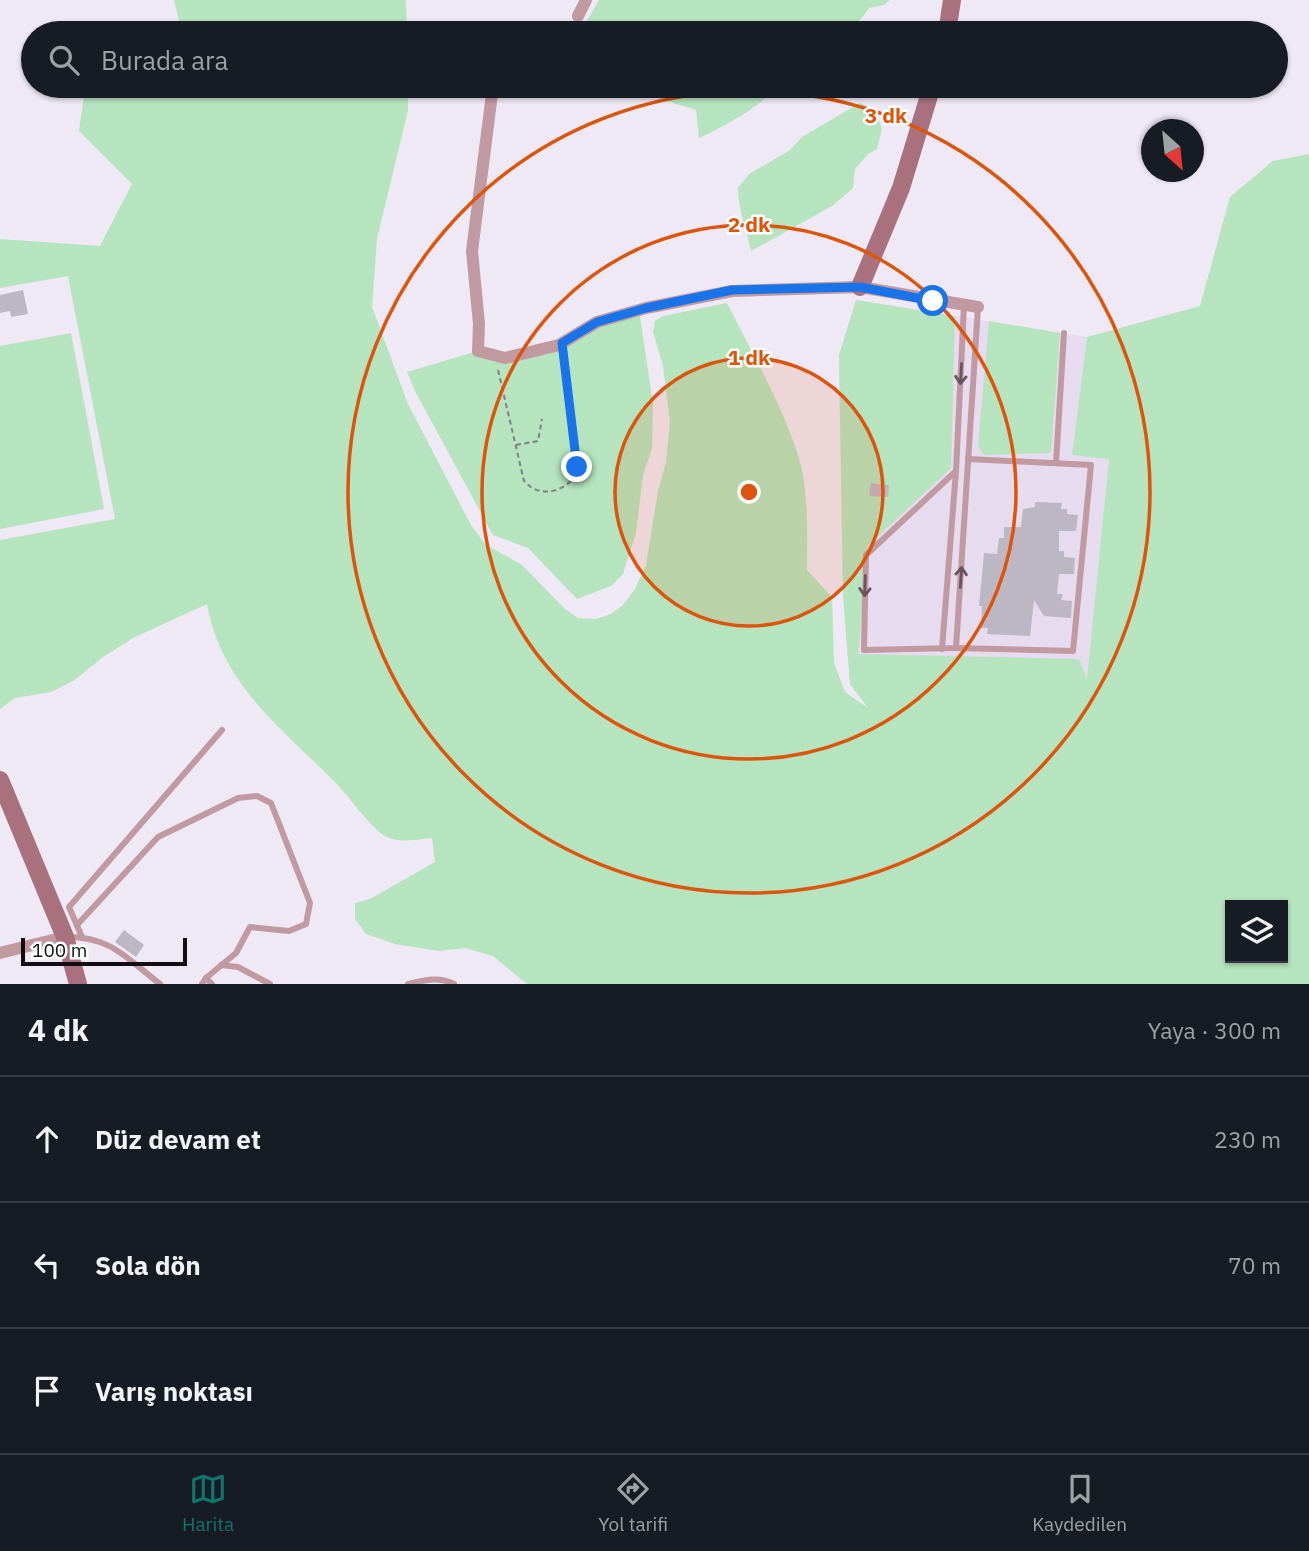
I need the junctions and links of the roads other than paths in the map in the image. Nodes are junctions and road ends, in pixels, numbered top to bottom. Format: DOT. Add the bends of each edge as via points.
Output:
graph roads {
  1 [pos="586,0"];
  2 [pos="952,0"];
  3 [pos="578,16"];
  4 [pos="949,21"];
  5 [pos="491,98"];
  6 [pos="928,98"];
  7 [pos="860,287"];
  8 [pos="964,305"];
  9 [pos="978,307"];
  10 [pos="1064,333"];
  11 [pos="968,459"];
  12 [pos="1056,463"];
  13 [pos="956,471"];
  14 [pos="956,648"];
  15 [pos="942,649"];
  16 [pos="222,730"];
  17 [pos="0,780"];
  18 [pos="75,933"];
  19 [pos="0,953"];
  20 [pos="221,965"];
  21 [pos="204,981"];
  22 [pos="78,984"];
  23 [pos="160,984"];
  24 [pos="212,984"];
  25 [pos="270,984"];
  26 [pos="408,984"];
  27 [pos="454,984"];
  1 -- 3 [label="street"];
  2 -- 4 [label="street"];
  5 -- 7 [label="street" via="472,251 478,351 505,358 562,343 597,322 732,290"];
  6 -- 7 [label="street" via="901,188"];
  7 -- 8 [label="street"];
  8 -- 9 [label="street"];
  8 -- 13 [label="lane, one-way"];
  9 -- 11 [label="lane"];
  10 -- 12 [label="lane"];
  11 -- 12 [label="lane"];
  14 -- 11 [label="lane, one-way"];
  12 -- 14 [label="lane" via="1091,465 1073,651"];
  13 -- 15 [label="lane"];
  13 -- 15 [label="lane, one-way" via="866,555 864,650"];
  14 -- 15 [label="lane"];
  16 -- 18 [label="lane" via="69,907"];
  17 -- 18 [label="street"];
  18 -- 19 [label="street"];
  18 -- 20 [label="lane" via="158,837 238,798 257,796 271,803 310,903 306,924 289,930 250,927 236,953"];
  18 -- 22 [label="street"];
  18 -- 23 [label="lane" via="108,943"];
  20 -- 21 [label="lane"];
  20 -- 25 [label="lane" via="238,967"];
  21 -- 24 [label="lane"];
  26 -- 27 [label="lane" via="429,979"];
}
